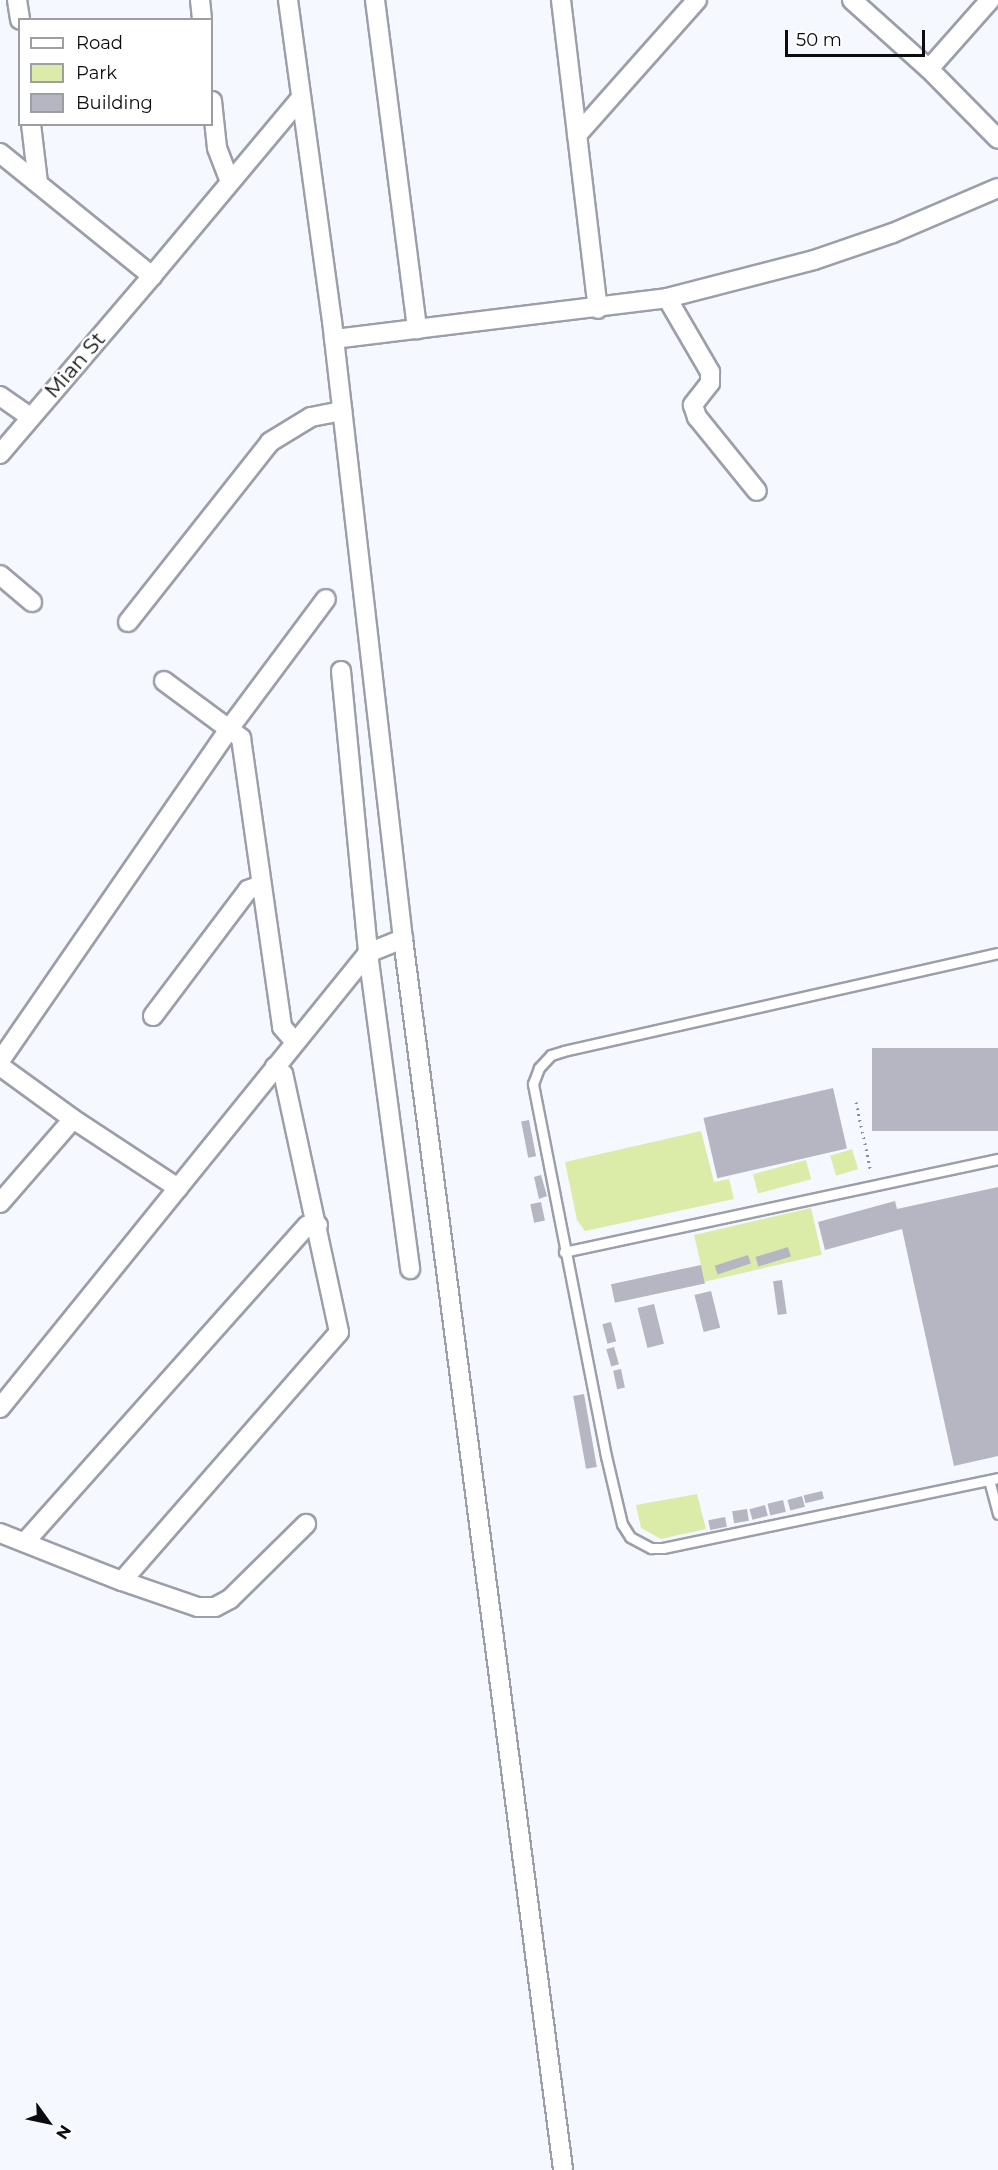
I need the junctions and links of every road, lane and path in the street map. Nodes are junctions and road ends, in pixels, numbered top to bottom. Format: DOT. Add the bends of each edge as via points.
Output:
graph roads {
  1 [pos="17,0"];
  2 [pos="200,0"];
  3 [pos="288,0"];
  4 [pos="375,0"];
  5 [pos="561,0"];
  6 [pos="697,0"];
  7 [pos="852,0"];
  8 [pos="990,0"];
  9 [pos="20,18"];
  10 [pos="202,18"];
  11 [pos="929,69"];
  12 [pos="301,98"];
  13 [pos="213,110"];
  14 [pos="31,126"];
  15 [pos="577,135"];
  16 [pos="998,139"];
  17 [pos="0,153"];
  18 [pos="230,182"];
  19 [pos="38,183"];
  20 [pos="998,188"];
  21 [pos="152,276"];
  22 [pos="668,298"];
  23 [pos="598,309"];
  24 [pos="417,329"];
  25 [pos="334,339"];
  26 [pos="0,396"];
  27 [pos="342,411"];
  28 [pos="30,417"];
  29 [pos="0,454"];
  30 [pos="757,491"];
  31 [pos="0,575"];
  32 [pos="326,599"];
  33 [pos="32,602"];
  34 [pos="128,621"];
  35 [pos="341,671"];
  36 [pos="164,681"];
  37 [pos="229,729"];
  38 [pos="261,885"];
  39 [pos="403,939"];
  40 [pos="368,952"];
  41 [pos="998,953"];
  42 [pos="153,1016"];
  43 [pos="295,1042"];
  44 [pos="0,1063"];
  45 [pos="275,1067"];
  46 [pos="856,1102"];
  47 [pos="73,1119"];
  48 [pos="998,1159"];
  49 [pos="874,1186"];
  50 [pos="178,1188"];
  51 [pos="0,1203"];
  52 [pos="318,1225"];
  53 [pos="564,1252"];
  54 [pos="410,1269"];
  55 [pos="0,1408"];
  56 [pos="994,1479"];
  57 [pos="998,1514"];
  58 [pos="306,1524"];
  59 [pos="0,1533"];
  60 [pos="25,1542"];
  61 [pos="122,1581"];
  62 [pos="563,2170"];
  1 -- 9 [label="street"];
  2 -- 10 [label="street"];
  3 -- 12 [label="street"];
  4 -- 24 [label="street"];
  5 -- 15 [label="street"];
  6 -- 15 [label="street"];
  7 -- 11 [label="street"];
  8 -- 11 [label="street"];
  11 -- 16 [label="street"];
  12 -- 18 [label="street, Mian St"];
  12 -- 25 [label="street"];
  13 -- 18 [label="street" via="217,148"];
  14 -- 19 [label="street"];
  15 -- 23 [label="street"];
  17 -- 19 [label="street"];
  18 -- 21 [label="street, Mian St"];
  19 -- 21 [label="street"];
  20 -- 22 [label="street" via="892,233 814,260"];
  21 -- 28 [label="street, Mian St"];
  22 -- 23 [label="street"];
  22 -- 30 [label="street" via="710,372 710,383 693,405 697,417"];
  23 -- 24 [label="street"];
  24 -- 25 [label="street"];
  25 -- 27 [label="street"];
  26 -- 28 [label="street"];
  27 -- 34 [label="street" via="311,417 270,442"];
  27 -- 39 [label="street"];
  28 -- 29 [label="street, Mian St"];
  31 -- 33 [label="street"];
  32 -- 37 [label="street"];
  35 -- 40 [label="street"];
  36 -- 37 [label="street"];
  37 -- 38 [label="street" via="240,738"];
  37 -- 44 [label="street"];
  38 -- 42 [label="street" via="248,890"];
  38 -- 43 [label="street" via="282,1027"];
  39 -- 40 [label="street"];
  39 -- 62 [label="street"];
  40 -- 43 [label="street"];
  40 -- 54 [label="street"];
  41 -- 53 [label="lane" via="551,1055 539,1068 533,1084"];
  43 -- 45 [label="street"];
  44 -- 47 [label="street"];
  45 -- 50 [label="street"];
  45 -- 52 [label="street" via="283,1074"];
  46 -- 49 [label="path"];
  47 -- 50 [label="street"];
  47 -- 51 [label="street"];
  48 -- 49 [label="lane"];
  49 -- 53 [label="lane"];
  50 -- 55 [label="street"];
  52 -- 60 [label="street" via="307,1226"];
  52 -- 61 [label="street" via="339,1323 337,1339"];
  53 -- 56 [label="lane" via="622,1524 639,1544 663,1548"];
  56 -- 57 [label="lane"];
  58 -- 61 [label="street" via="230,1599 215,1607 198,1607"];
  59 -- 60 [label="street"];
  60 -- 61 [label="street"];
}
